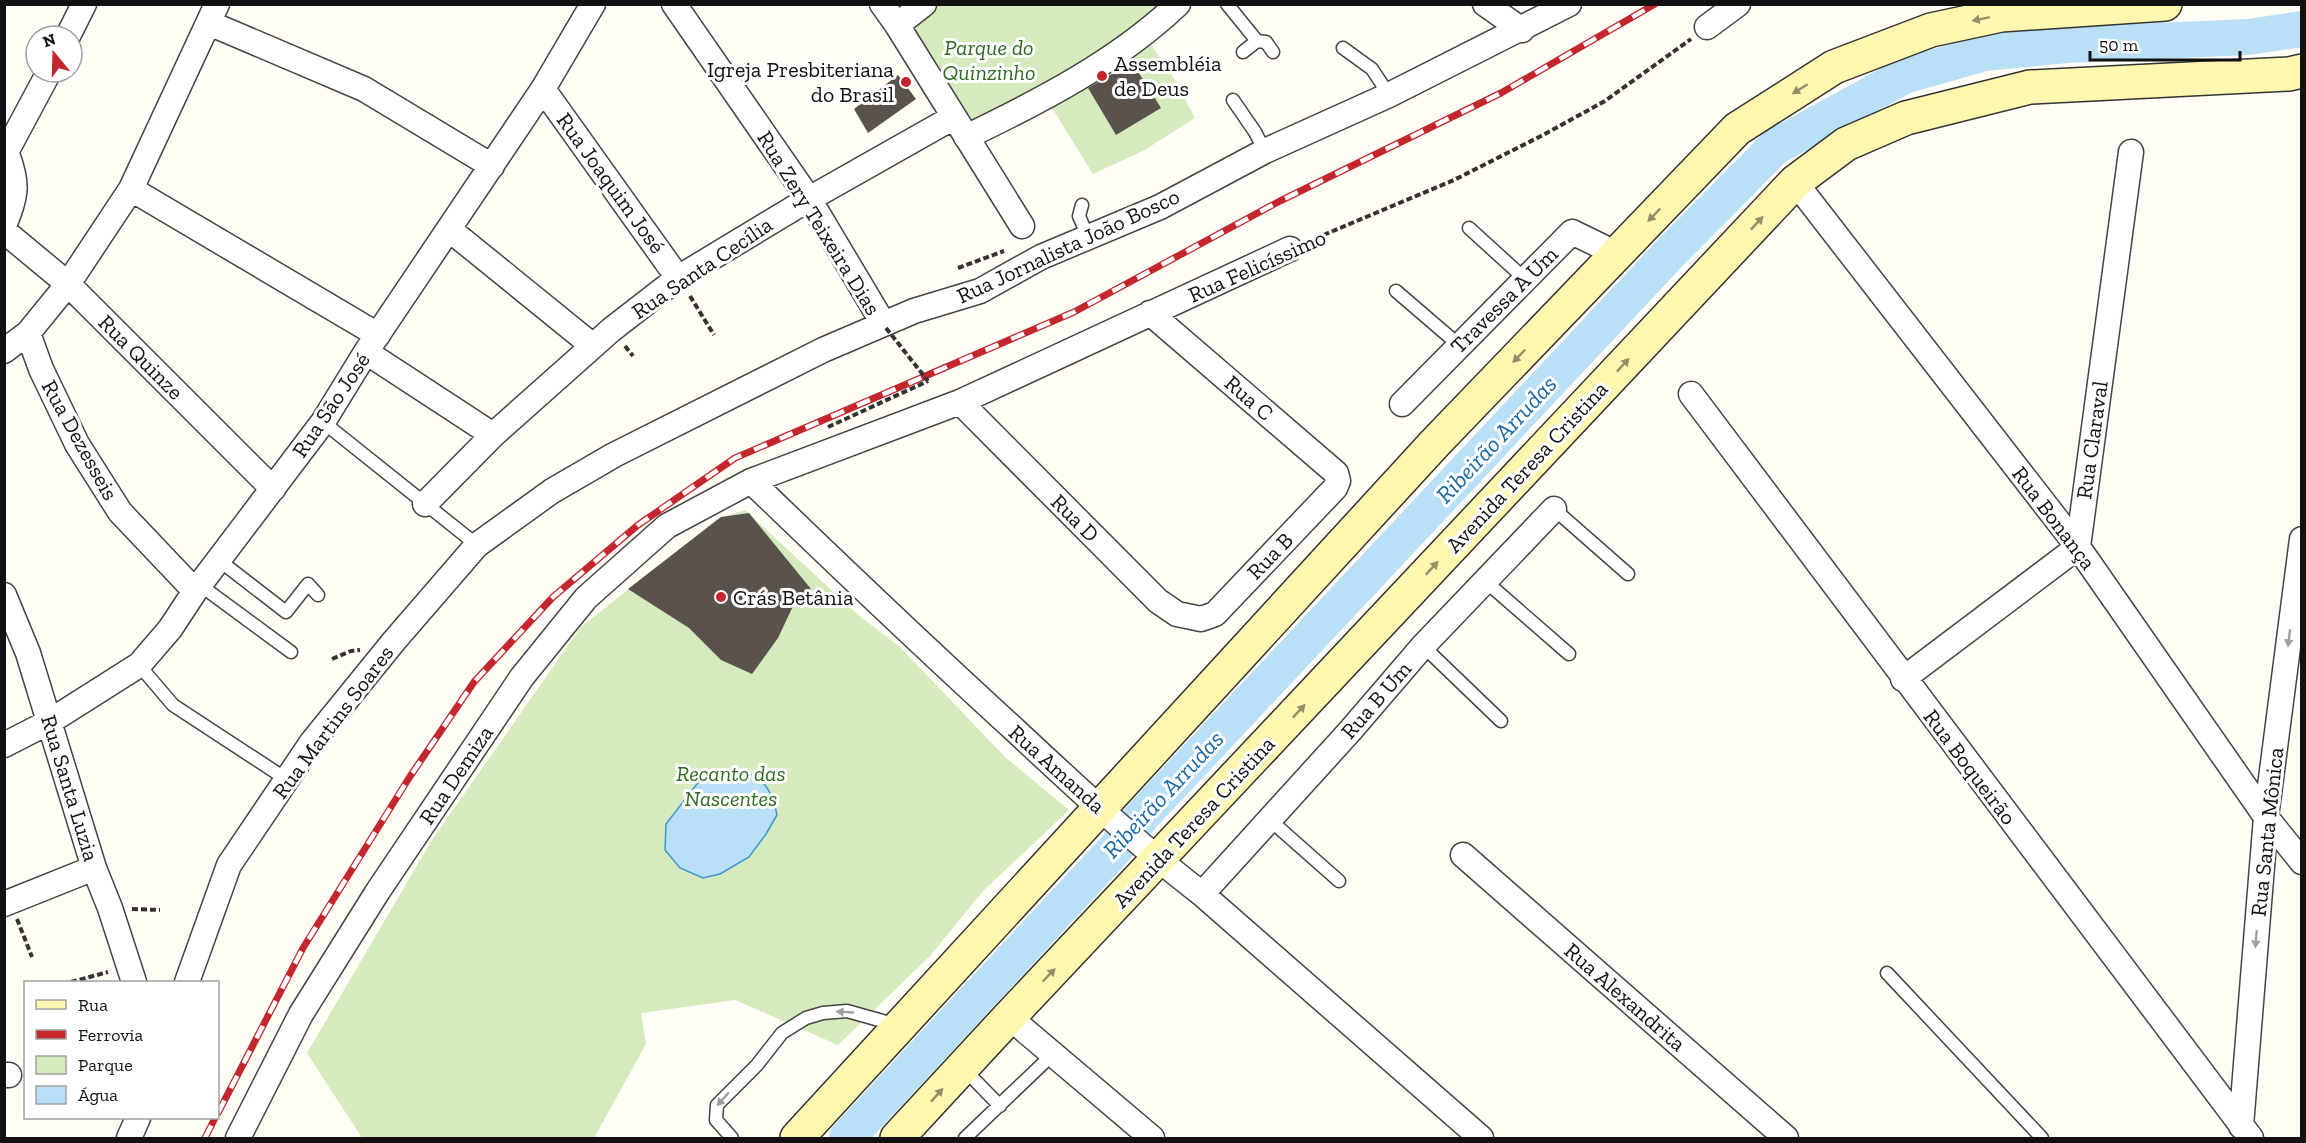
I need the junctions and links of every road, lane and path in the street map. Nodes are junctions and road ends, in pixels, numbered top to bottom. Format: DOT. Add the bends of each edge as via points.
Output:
graph roads {
  1 [pos="84,4"];
  2 [pos="674,4"];
  3 [pos="882,4"];
  4 [pos="924,4"];
  5 [pos="1178,4"];
  6 [pos="1227,4"];
  7 [pos="1485,4"];
  8 [pos="1569,4"];
  9 [pos="1738,4"];
  10 [pos="2165,4"];
  11 [pos="584,7"];
  12 [pos="213,14"];
  13 [pos="74,24"];
  14 [pos="897,25"];
  15 [pos="1707,27"];
  16 [pos="1522,30"];
  17 [pos="1257,41"];
  18 [pos="1343,48"];
  19 [pos="1243,52"];
  20 [pos="1273,52"];
  21 [pos="2301,71"];
  22 [pos="43,84"];
  23 [pos="543,89"];
  24 [pos="1389,95"];
  25 [pos="1233,100"];
  26 [pos="960,127"];
  27 [pos="1265,151"];
  28 [pos="2131,152"];
  29 [pos="5,154"];
  30 [pos="492,166"];
  31 [pos="1795,182"];
  32 [pos="131,189"];
  33 [pos="808,199"];
  34 [pos="1082,205"];
  35 [pos="4,226"];
  36 [pos="1469,228"];
  37 [pos="450,230"];
  38 [pos="4,231"];
  39 [pos="1017,237"];
  40 [pos="1088,237"];
  41 [pos="1290,249"];
  42 [pos="1617,254"];
  43 [pos="958,268"];
  44 [pos="678,278"];
  45 [pos="1525,279"];
  46 [pos="68,284"];
  47 [pos="1396,291"];
  48 [pos="1150,313"];
  49 [pos="884,326"];
  50 [pos="28,333"];
  51 [pos="714,335"];
  52 [pos="372,343"];
  53 [pos="593,346"];
  54 [pos="1460,346"];
  55 [pos="4,351"];
  56 [pos="928,381"];
  57 [pos="1691,394"];
  58 [pos="960,402"];
  59 [pos="1402,404"];
  60 [pos="323,422"];
  61 [pos="494,435"];
  62 [pos="751,482"];
  63 [pos="1335,488"];
  64 [pos="273,489"];
  65 [pos="425,504"];
  66 [pos="1554,510"];
  67 [pos="2301,539"];
  68 [pos="477,545"];
  69 [pos="2078,547"];
  70 [pos="220,561"];
  71 [pos="1628,574"];
  72 [pos="1484,580"];
  73 [pos="198,588"];
  74 [pos="4,595"];
  75 [pos="318,595"];
  76 [pos="1201,619"];
  77 [pos="1423,646"];
  78 [pos="291,652"];
  79 [pos="1569,654"];
  80 [pos="139,665"];
  81 [pos="1903,679"];
  82 [pos="49,722"];
  83 [pos="1501,722"];
  84 [pos="4,745"];
  85 [pos="286,779"];
  86 [pos="1108,815"];
  87 [pos="2266,817"];
  88 [pos="1269,819"];
  89 [pos="1152,854"];
  90 [pos="1463,855"];
  91 [pos="2301,862"];
  92 [pos="94,868"];
  93 [pos="1339,881"];
  94 [pos="1202,894"];
  95 [pos="8,903"];
  96 [pos="32,957"];
  97 [pos="1887,973"];
  98 [pos="131,974"];
  99 [pos="78,981"];
  100 [pos="187,981"];
  101 [pos="1009,1017"];
  102 [pos="901,1026"];
  103 [pos="1053,1054"];
  104 [pos="962,1068"];
  105 [pos="1000,1106"];
  106 [pos="138,1119"];
  107 [pos="2246,1132"];
  108 [pos="129,1138"];
  109 [pos="238,1138"];
  110 [pos="732,1138"];
  111 [pos="797,1138"];
  112 [pos="897,1138"];
  113 [pos="965,1138"];
  114 [pos="1152,1138"];
  115 [pos="1481,1138"];
  116 [pos="1786,1138"];
  117 [pos="2042,1138"];
  1 -- 13 [label="street"];
  2 -- 33 [label="street, Rua Zery Teixeira Dias"];
  3 -- 14 [label="street"];
  4 -- 14 [label="street"];
  5 -- 26 [label="street, Rua Santa Cecília" via="1149,31 1038,102"];
  6 -- 17 [label="lane"];
  7 -- 16 [label="street"];
  8 -- 16 [label="street, Rua Jornalista João Bosco"];
  9 -- 15 [label="street"];
  10 -- 42 [label="main road, one-way" via="2001,15 1931,30 1834,67 1737,129"];
  11 -- 23 [label="street, Rua São José"];
  12 -- 30 [label="street" via="364,89"];
  12 -- 32 [label="street"];
  14 -- 26 [label="street"];
  15 -- 41 [label="path, Rua Felicíssimo" via="1605,101 1543,135 1454,180"];
  16 -- 24 [label="street, Rua Jornalista João Bosco"];
  17 -- 19 [label="lane"];
  17 -- 20 [label="lane" via="1266,42"];
  18 -- 24 [label="lane" via="1372,69"];
  21 -- 31 [label="main road, Avenida Teresa Cristina" via="2030,87 1905,118 1846,144"];
  22 -- 29 [label="street"];
  23 -- 30 [label="street, Rua São José"];
  23 -- 44 [label="street, Rua Joaquim José"];
  24 -- 27 [label="street, Rua Jornalista João Bosco"];
  25 -- 27 [label="lane"];
  26 -- 33 [label="street, Rua Santa Cecília"];
  26 -- 39 [label="street"];
  27 -- 40 [label="street, Rua Jornalista João Bosco" via="1160,207"];
  28 -- 69 [label="street, Rua Claraval"];
  29 -- 35 [label="street" via="15,176 15,199"];
  30 -- 37 [label="street, Rua São José"];
  31 -- 69 [label="street, Rua Bonança"];
  89 -- 31 [label="main road, Avenida Teresa Cristina, one-way"];
  32 -- 46 [label="street"];
  32 -- 52 [label="street"];
  33 -- 44 [label="street, Rua Santa Cecília"];
  33 -- 49 [label="street, Rua Zery Teixeira Dias"];
  34 -- 40 [label="lane" via="1079,216"];
  36 -- 45 [label="lane"];
  37 -- 52 [label="street, Rua São José"];
  37 -- 53 [label="street"];
  38 -- 46 [label="street, Rua Quinze"];
  39 -- 43 [label="path"];
  40 -- 49 [label="street, Rua Jornalista João Bosco" via="1041,257 980,291 914,311"];
  41 -- 48 [label="street, Rua Felicíssimo"];
  42 -- 45 [label="street, Travessa A Um" via="1572,232"];
  42 -- 86 [label="main road, one-way" via="1397,484"];
  44 -- 51 [label="path"];
  44 -- 53 [label="street, Rua Santa Cecília"];
  45 -- 54 [label="street, Travessa A Um"];
  46 -- 50 [label="street"];
  46 -- 64 [label="street, Rua Quinze"];
  47 -- 54 [label="lane"];
  48 -- 58 [label="street, Rua Felicíssimo"];
  48 -- 63 [label="street, Rua C" via="1336,473"];
  49 -- 56 [label="path, bridge"];
  49 -- 68 [label="street, Rua Jornalista João Bosco" via="823,350 614,455 552,491"];
  50 -- 55 [label="street"];
  50 -- 73 [label="street, Rua Dezesseis" via="77,444 120,512"];
  52 -- 60 [label="street, Rua São José"];
  52 -- 61 [label="street"];
  53 -- 61 [label="street, Rua Santa Cecília"];
  54 -- 59 [label="street, Travessa A Um"];
  57 -- 81 [label="street, Rua Boqueirão"];
  58 -- 62 [label="street, Rua Felicíssimo"];
  58 -- 76 [label="street, Rua D" via="1158,601 1177,614"];
  60 -- 64 [label="street, Rua São José"];
  60 -- 65 [label="lane"];
  61 -- 65 [label="street, Rua Santa Cecília"];
  62 -- 86 [label="street, Rua Amanda"];
  62 -- 109 [label="street, Rua Demiza" via="667,526 586,598 522,678 378,891 302,1014"];
  63 -- 76 [label="street, Rua B" via="1215,614"];
  64 -- 70 [label="street, Rua São José"];
  65 -- 68 [label="lane"];
  66 -- 71 [label="lane"];
  66 -- 72 [label="street, Rua B Um"];
  67 -- 87 [label="street, Rua Santa Mônica, one-way"];
  68 -- 85 [label="street, Rua Martins Soares" via="394,641"];
  69 -- 81 [label="street"];
  69 -- 87 [label="street, Rua Bonança"];
  70 -- 73 [label="street, Rua São José"];
  70 -- 75 [label="lane" via="286,612 308,584"];
  72 -- 77 [label="street, Rua B Um"];
  72 -- 79 [label="lane"];
  73 -- 78 [label="lane"];
  73 -- 80 [label="street, Rua São José"];
  74 -- 82 [label="street, Rua Santa Luzia" via="28,653"];
  77 -- 83 [label="lane"];
  77 -- 88 [label="street, Rua B Um"];
  80 -- 82 [label="street, Rua São José"];
  80 -- 85 [label="lane" via="173,705"];
  81 -- 107 [label="street, Rua Boqueirão"];
  82 -- 84 [label="street, Rua São José"];
  82 -- 92 [label="street, Rua Santa Luzia"];
  85 -- 100 [label="street, Rua Martins Soares" via="229,865"];
  86 -- 89 [label="street, Rua Amanda"];
  86 -- 102 [label="main road"];
  87 -- 91 [label="street, Rua Bonança"];
  87 -- 107 [label="street, Rua Santa Mônica, one-way"];
  88 -- 93 [label="lane"];
  88 -- 94 [label="street, Rua B Um"];
  89 -- 94 [label="street, Rua Amanda"];
  101 -- 89 [label="main road, Avenida Teresa Cristina, one-way"];
  90 -- 116 [label="street, Rua Alexandrita"];
  92 -- 95 [label="street"];
  92 -- 98 [label="street, Rua Santa Luzia"];
  94 -- 115 [label="street, Rua Amanda"];
  95 -- 96 [label="path"];
  97 -- 117 [label="lane"];
  98 -- 99 [label="path"];
  101 -- 103 [label="street"];
  101 -- 104 [label="main road, Avenida Teresa Cristina"];
  102 -- 110 [label="lane, one-way" via="847,1011 806,1017 782,1034 717,1105 716,1120"];
  102 -- 111 [label="main road"];
  103 -- 105 [label="lane"];
  103 -- 114 [label="street"];
  104 -- 105 [label="lane"];
  112 -- 104 [label="main road, Avenida Teresa Cristina, one-way"];
  105 -- 113 [label="lane"];
  106 -- 108 [label="street"];
}
